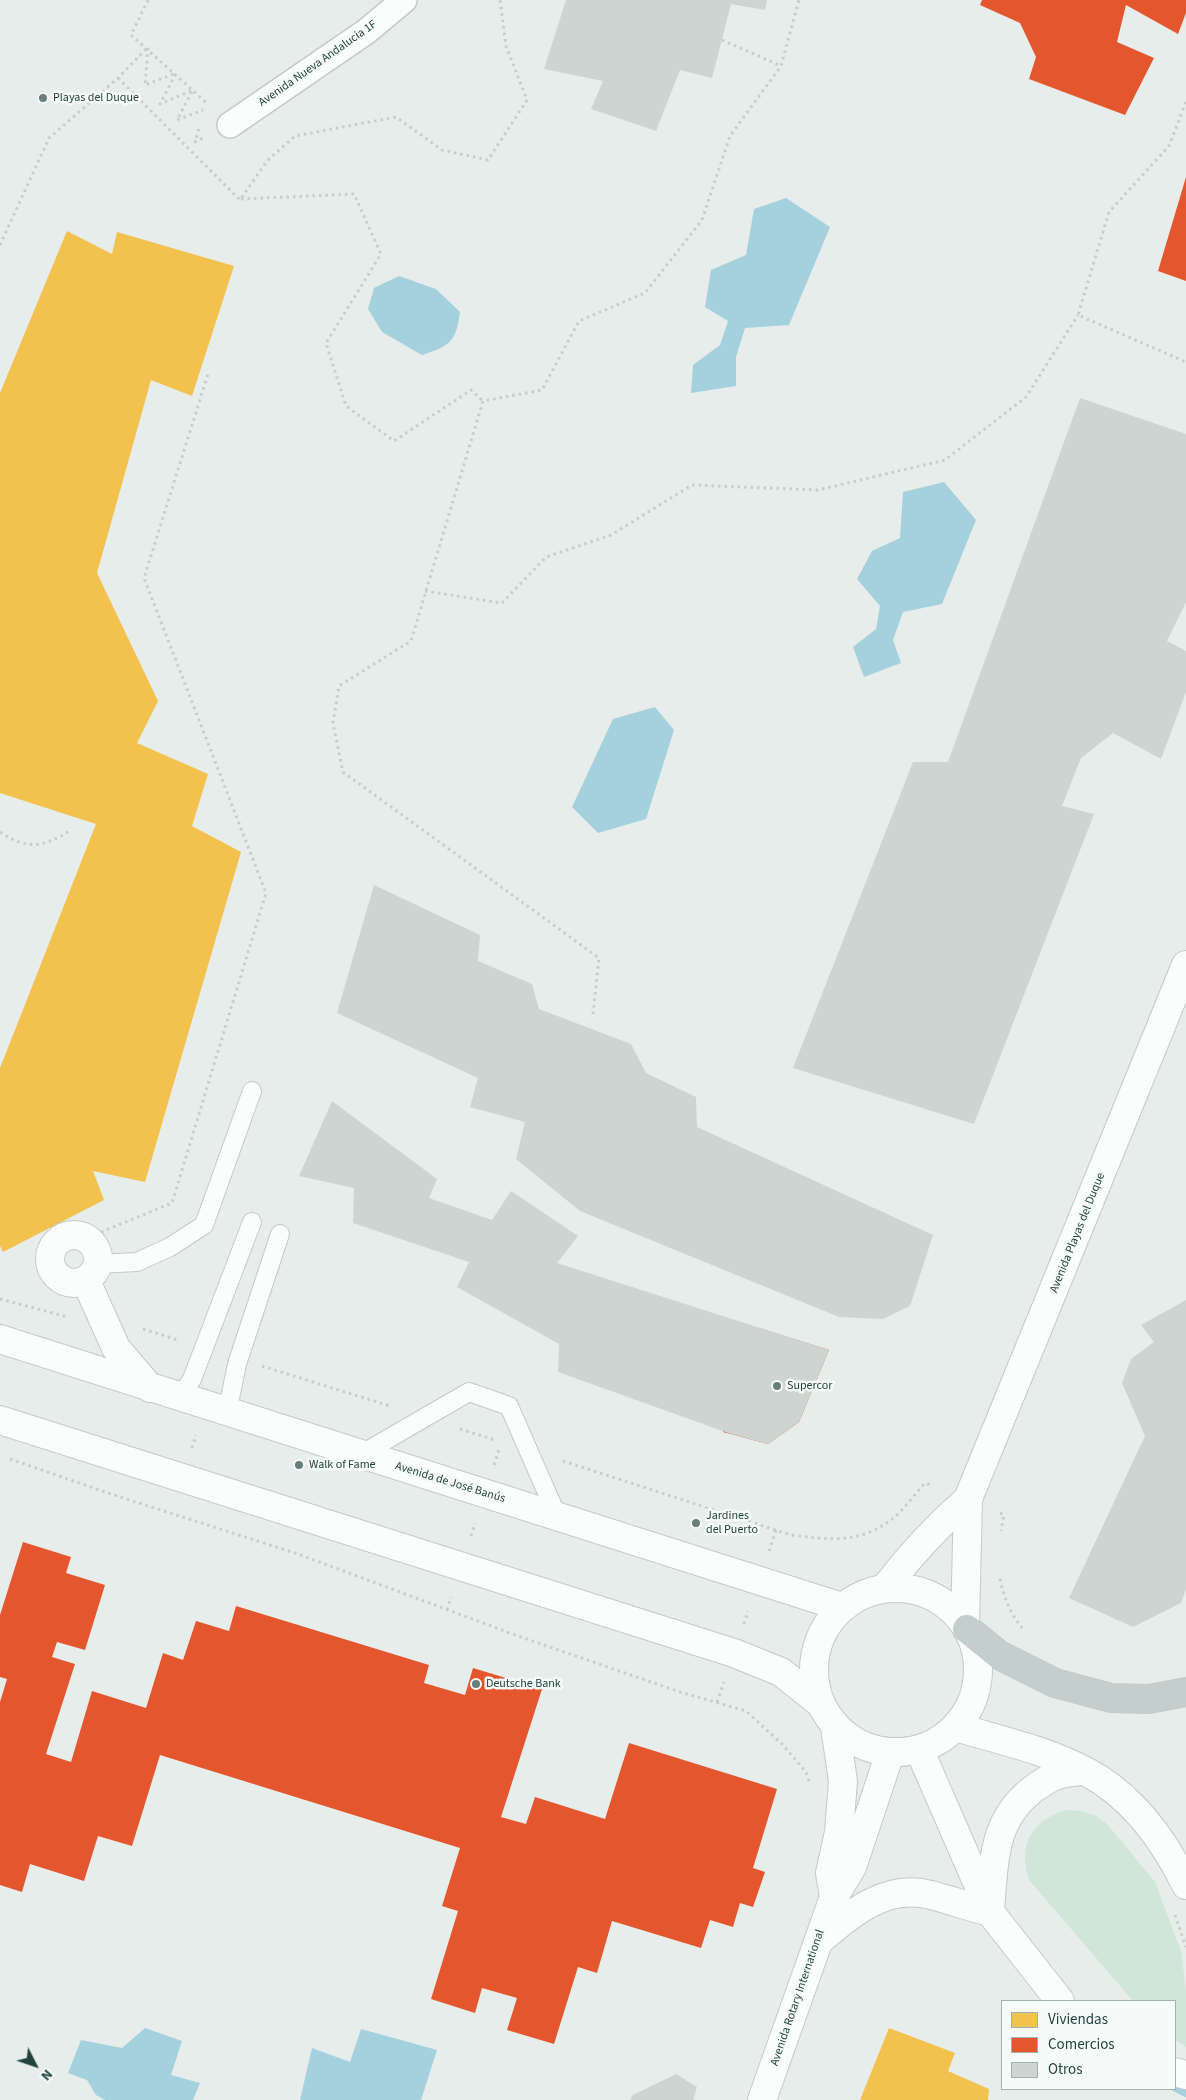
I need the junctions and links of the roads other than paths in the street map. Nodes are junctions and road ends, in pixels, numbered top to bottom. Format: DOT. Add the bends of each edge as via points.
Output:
graph roads {
  1 [pos="404,0"];
  2 [pos="230,125"];
  3 [pos="1186,965"];
  4 [pos="252,1091"];
  5 [pos="252,1222"];
  6 [pos="280,1234"];
  7 [pos="92,1272"];
  8 [pos="0,1339"];
  9 [pos="150,1388"];
  10 [pos="179,1398"];
  11 [pos="227,1413"];
  12 [pos="0,1420"];
  13 [pos="360,1456"];
  14 [pos="968,1499"];
  15 [pos="558,1518"];
  16 [pos="885,1588"];
  17 [pos="842,1607"];
  18 [pos="966,1627"];
  19 [pos="1186,1692"];
  20 [pos="820,1704"];
  21 [pos="835,1727"];
  22 [pos="956,1727"];
  23 [pos="919,1749"];
  24 [pos="890,1753"];
  25 [pos="1085,1771"];
  26 [pos="1186,1885"];
  27 [pos="834,1897"];
  28 [pos="990,1912"];
  29 [pos="818,1942"];
  30 [pos="1059,2000"];
  31 [pos="762,2100"];
  1 -- 2 [label="street, Avenida Nueva Andalucia 1F" via="367,31"];
  3 -- 14 [label="street, Avenida Playas del Duque"];
  4 -- 7 [label="lane" via="204,1224 170,1247 137,1262"];
  5 -- 10 [label="lane" via="192,1379"];
  6 -- 11 [label="lane" via="237,1364"];
  7 -- 7 [label="street" via="78,1284 62,1280 50,1259 55,1244 78,1235 86,1238 96,1249"];
  7 -- 9 [label="street" via="116,1348"];
  8 -- 9 [label="street, Avenida de José Banús"];
  9 -- 10 [label="street, Avenida de José Banús"];
  10 -- 11 [label="street, Avenida de José Banús"];
  11 -- 13 [label="street, Avenida de José Banús"];
  12 -- 20 [label="street" via="734,1652 780,1672"];
  13 -- 15 [label="street, Avenida de José Banús"];
  13 -- 15 [label="lane" via="469,1392 509,1406"];
  14 -- 16 [label="street, Avenida Playas del Duque" via="926,1540"];
  14 -- 18 [label="street, Avenida Playas del Duque"];
  15 -- 17 [label="street, Avenida de José Banús"];
  16 -- 17 [label="street" via="862,1595"];
  16 -- 18 [label="street" via="908,1588 930,1595 950,1608"];
  17 -- 20 [label="street" via="819,1638 814,1659 814,1682"];
  18 -- 19 [label="highway" via="998,1655 1055,1683 1112,1698 1149,1699"];
  18 -- 22 [label="street" via="975,1647 978,1674 969,1708"];
  20 -- 21 [label="street"];
  21 -- 24 [label="street" via="870,1749"];
  21 -- 27 [label="street, Avenida Rotary International" via="843,1781 839,1832 830,1873"];
  22 -- 23 [label="street"];
  22 -- 25 [label="street"];
  23 -- 24 [label="street"];
  23 -- 28 [label="street"];
  24 -- 27 [label="street, Avenida Rotary International" via="852,1867"];
  25 -- 26 [label="street" via="1132,1806 1174,1860"];
  25 -- 28 [label="street" via="1060,1772 1048,1778 1018,1800 1005,1818 998,1842"];
  27 -- 29 [label="street, Avenida Rotary International"];
  28 -- 29 [label="street" via="930,1894 902,1892 855,1909"];
  28 -- 30 [label="street"];
  29 -- 31 [label="street, Avenida Rotary International"];
}
